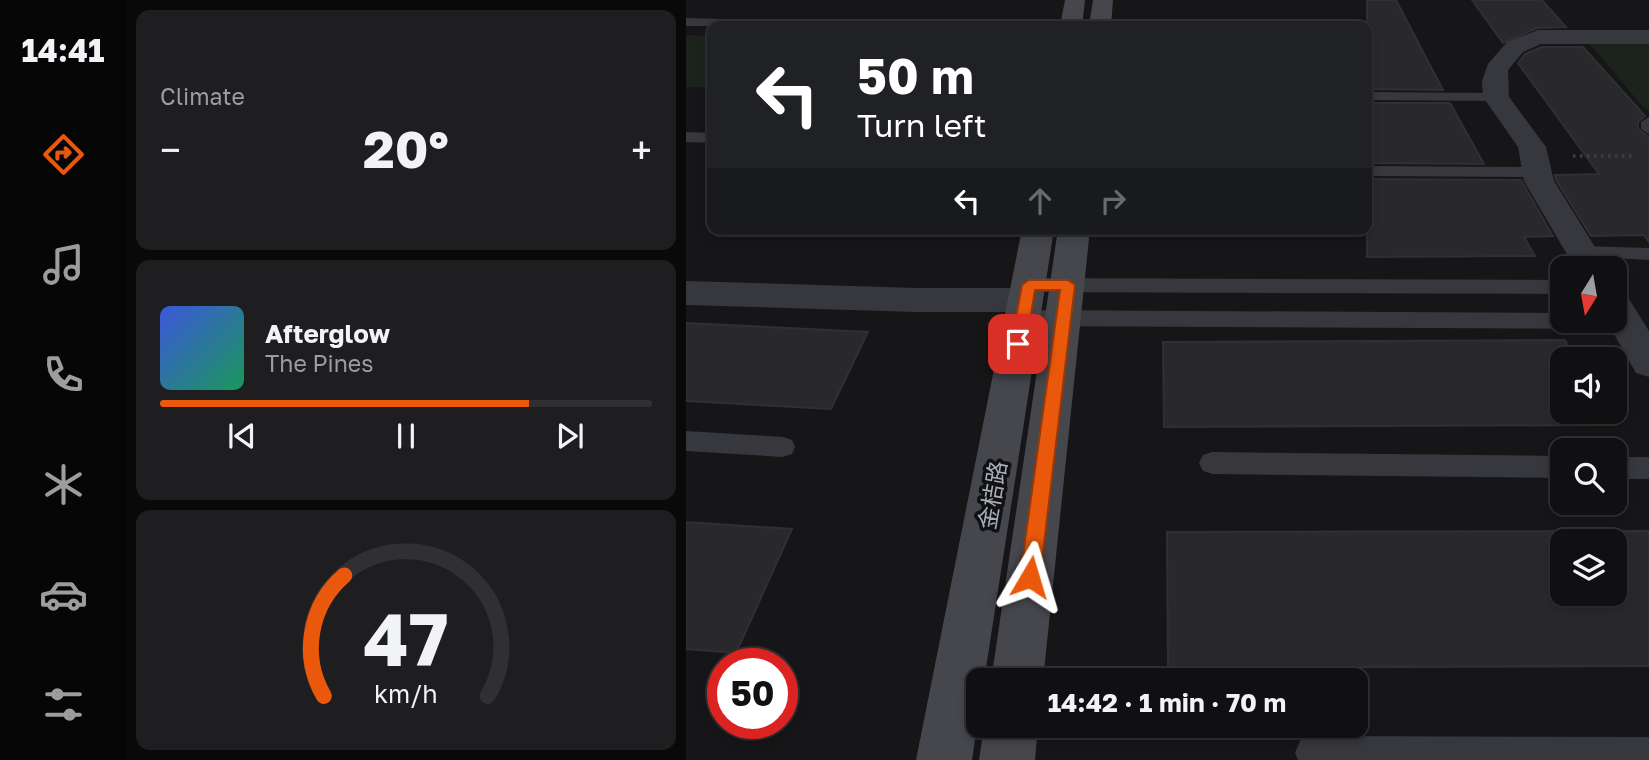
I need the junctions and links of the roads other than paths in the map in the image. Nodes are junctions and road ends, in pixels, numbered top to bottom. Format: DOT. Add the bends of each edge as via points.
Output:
graph roads {
  1 [pos="1075,0"];
  2 [pos="1103,0"];
  3 [pos="1072,21"];
  4 [pos="1101,21"];
  5 [pos="686,22"];
  6 [pos="707,23"];
  7 [pos="1649,37"];
  8 [pos="1372,96"];
  9 [pos="1496,97"];
  10 [pos="1649,122"];
  11 [pos="1649,129"];
  12 [pos="686,137"];
  13 [pos="707,138"];
  14 [pos="1535,163"];
  15 [pos="1372,171"];
  16 [pos="1038,235"];
  17 [pos="1071,235"];
  18 [pos="1649,254"];
  19 [pos="1585,256"];
  20 [pos="1628,256"];
  21 [pos="1550,287"];
  22 [pos="686,293"];
  23 [pos="1042,301"];
  24 [pos="1550,312"];
  25 [pos="1628,327"];
  26 [pos="1649,363"];
  27 [pos="686,441"];
  28 [pos="783,447"];
  29 [pos="1212,463"];
  30 [pos="1550,467"];
  31 [pos="1627,468"];
  32 [pos="1649,468"];
  33 [pos="1018,668"];
  34 [pos="1010,738"];
  35 [pos="1312,753"];
  36 [pos="1649,754"];
  37 [pos="944,760"];
  38 [pos="1007,760"];
  1 -- 3 [label="main road"];
  2 -- 4 [label="main road"];
  5 -- 6 [label="lane"];
  7 -- 9 [label="street" via="1531,39 1515,47 1496,69"];
  8 -- 9 [label="lane"];
  9 -- 14 [label="street" via="1532,147"];
  10 -- 11 [label="lane"];
  12 -- 13 [label="lane"];
  14 -- 15 [label="lane"];
  14 -- 19 [label="street"];
  16 -- 23 [label="main road, 金桔路"];
  17 -- 23 [label="main road"];
  18 -- 20 [label="lane"];
  21 -- 23 [label="lane"];
  22 -- 23 [label="street"];
  23 -- 24 [label="lane"];
  23 -- 33 [label="main road"];
  23 -- 37 [label="main road, 金桔路"];
  25 -- 26 [label="street"];
  27 -- 28 [label="lane"];
  29 -- 30 [label="lane"];
  31 -- 32 [label="lane"];
  34 -- 38 [label="main road"];
  35 -- 36 [label="lane"];
}
